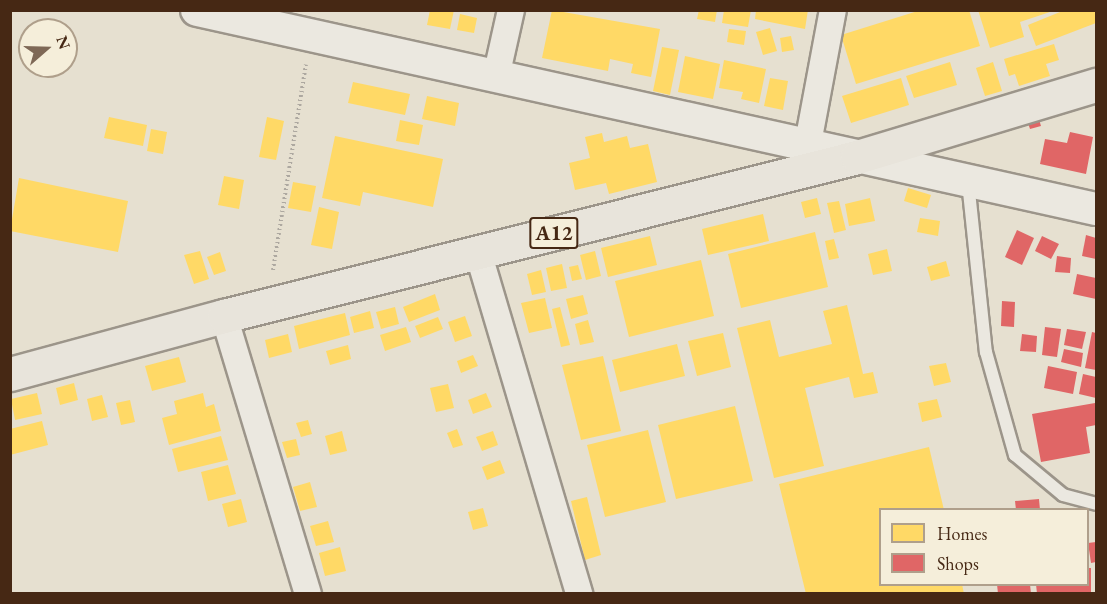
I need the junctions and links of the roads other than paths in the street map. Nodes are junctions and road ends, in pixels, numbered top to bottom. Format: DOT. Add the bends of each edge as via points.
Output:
graph roads {
  1 [pos="197,10"];
  2 [pos="511,10"];
  3 [pos="833,10"];
  4 [pos="496,77"];
  5 [pos="1096,85"];
  6 [pos="808,143"];
  7 [pos="857,157"];
  8 [pos="968,181"];
  9 [pos="1096,209"];
  10 [pos="478,252"];
  11 [pos="224,316"];
  12 [pos="10,374"];
  13 [pos="1096,504"];
  14 [pos="308,594"];
  15 [pos="579,594"];
  1 -- 4 [label="street"];
  2 -- 4 [label="street"];
  3 -- 6 [label="street"];
  4 -- 6 [label="street"];
  5 -- 7 [label="main road, A12"];
  6 -- 7 [label="street"];
  7 -- 8 [label="street"];
  7 -- 10 [label="main road, A12"];
  8 -- 9 [label="street"];
  8 -- 13 [label="lane" via="986,352 1015,455 1063,495"];
  10 -- 11 [label="main road, A12"];
  10 -- 15 [label="street"];
  11 -- 12 [label="main road, A12"];
  11 -- 14 [label="street"];
}
